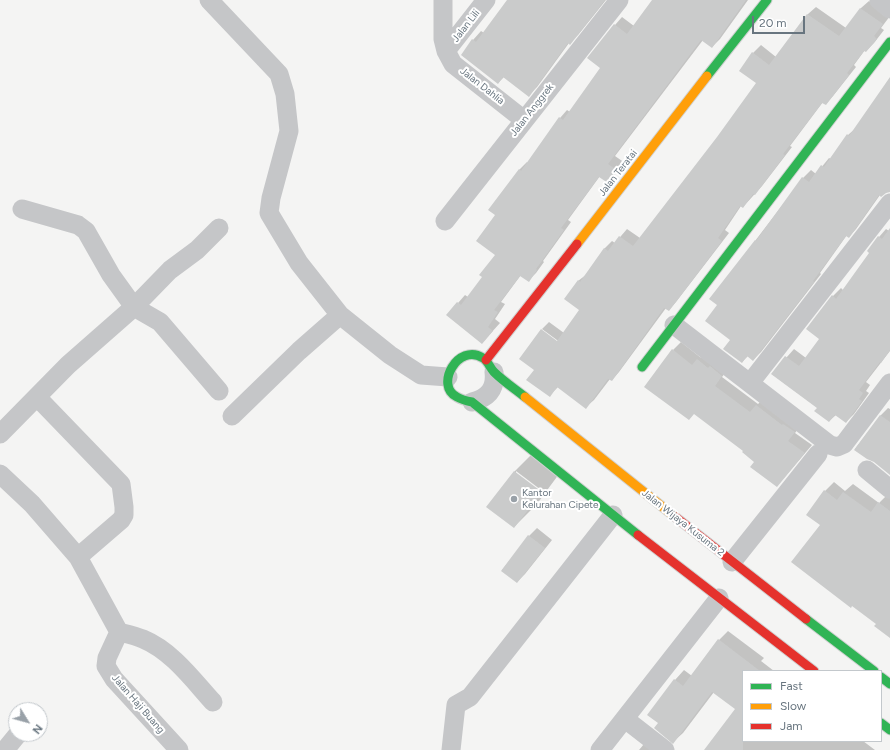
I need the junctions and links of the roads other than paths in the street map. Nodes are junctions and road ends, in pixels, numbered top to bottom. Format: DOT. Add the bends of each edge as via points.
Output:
graph roads {
  1 [pos="209,0"];
  2 [pos="443,0"];
  3 [pos="486,0"];
  4 [pos="619,0"];
  5 [pos="766,0"];
  6 [pos="879,0"];
  7 [pos="890,9"];
  8 [pos="890,42"];
  9 [pos="446,51"];
  10 [pos="524,120"];
  11 [pos="890,203"];
  12 [pos="22,209"];
  13 [pos="445,221"];
  14 [pos="219,228"];
  15 [pos="134,307"];
  16 [pos="340,315"];
  17 [pos="674,325"];
  18 [pos="490,366"];
  19 [pos="642,367"];
  20 [pos="448,377"];
  21 [pos="750,383"];
  22 [pos="890,384"];
  23 [pos="219,391"];
  24 [pos="37,397"];
  25 [pos="472,402"];
  26 [pos="232,416"];
  27 [pos="0,434"];
  28 [pos="818,454"];
  29 [pos="867,470"];
  30 [pos="0,474"];
  31 [pos="890,489"];
  32 [pos="613,515"];
  33 [pos="78,557"];
  34 [pos="732,562"];
  35 [pos="719,598"];
  36 [pos="119,632"];
  37 [pos="813,670"];
  38 [pos="873,670"];
  39 [pos="882,678"];
  40 [pos="890,684"];
  41 [pos="213,702"];
  42 [pos="625,719"];
  43 [pos="882,724"];
  44 [pos="890,730"];
  45 [pos="179,750"];
  46 [pos="451,750"];
  47 [pos="600,750"];
  48 [pos="665,750"];
  1 -- 16 [label="street" via="279,74 285,94 289,131 269,212 299,263"];
  2 -- 9 [label="street, Jalan Dahlia" via="443,39"];
  3 -- 9 [label="street, Jalan Lili"];
  4 -- 10 [label="street, Jalan Anggrek"];
  5 -- 18 [label="street, Jalan Teratai"];
  6 -- 7 [label="street"];
  8 -- 17 [label="street"];
  9 -- 10 [label="street, Jalan Dahlia" via="453,64"];
  10 -- 13 [label="street, Jalan Anggrek"];
  11 -- 21 [label="street"];
  12 -- 15 [label="street" via="78,225 86,231 111,275"];
  14 -- 15 [label="street" via="197,250 170,270"];
  15 -- 23 [label="street" via="160,322"];
  15 -- 24 [label="street" via="68,365"];
  16 -- 20 [label="street" via="390,355 421,375"];
  16 -- 26 [label="street"];
  17 -- 19 [label="street"];
  17 -- 21 [label="street"];
  18 -- 20 [label="street, Jalan Wijaya Kusuma 2" via="478,356 460,357 452,366"];
  18 -- 25 [label="street" via="495,381 492,389 487,396"];
  18 -- 34 [label="street, Jalan Wijaya Kusuma 2"];
  20 -- 25 [label="street" via="450,390 454,395"];
  21 -- 22 [label="street" via="830,445 837,447 844,444"];
  24 -- 27 [label="street"];
  24 -- 33 [label="street" via="121,484 124,515"];
  25 -- 32 [label="street"];
  28 -- 34 [label="street"];
  29 -- 31 [label="street"];
  30 -- 33 [label="street" via="32,504"];
  32 -- 35 [label="street"];
  32 -- 46 [label="street" via="470,697 456,705"];
  33 -- 36 [label="street"];
  34 -- 38 [label="street, Jalan Wijaya Kusuma 2"];
  35 -- 37 [label="street"];
  35 -- 42 [label="street"];
  36 -- 41 [label="street" via="143,639 157,647"];
  36 -- 45 [label="street, Jalan Haji Buang" via="106,666 114,679"];
  39 -- 40 [label="street"];
  42 -- 47 [label="street"];
  42 -- 48 [label="street"];
  43 -- 44 [label="street"];
}
